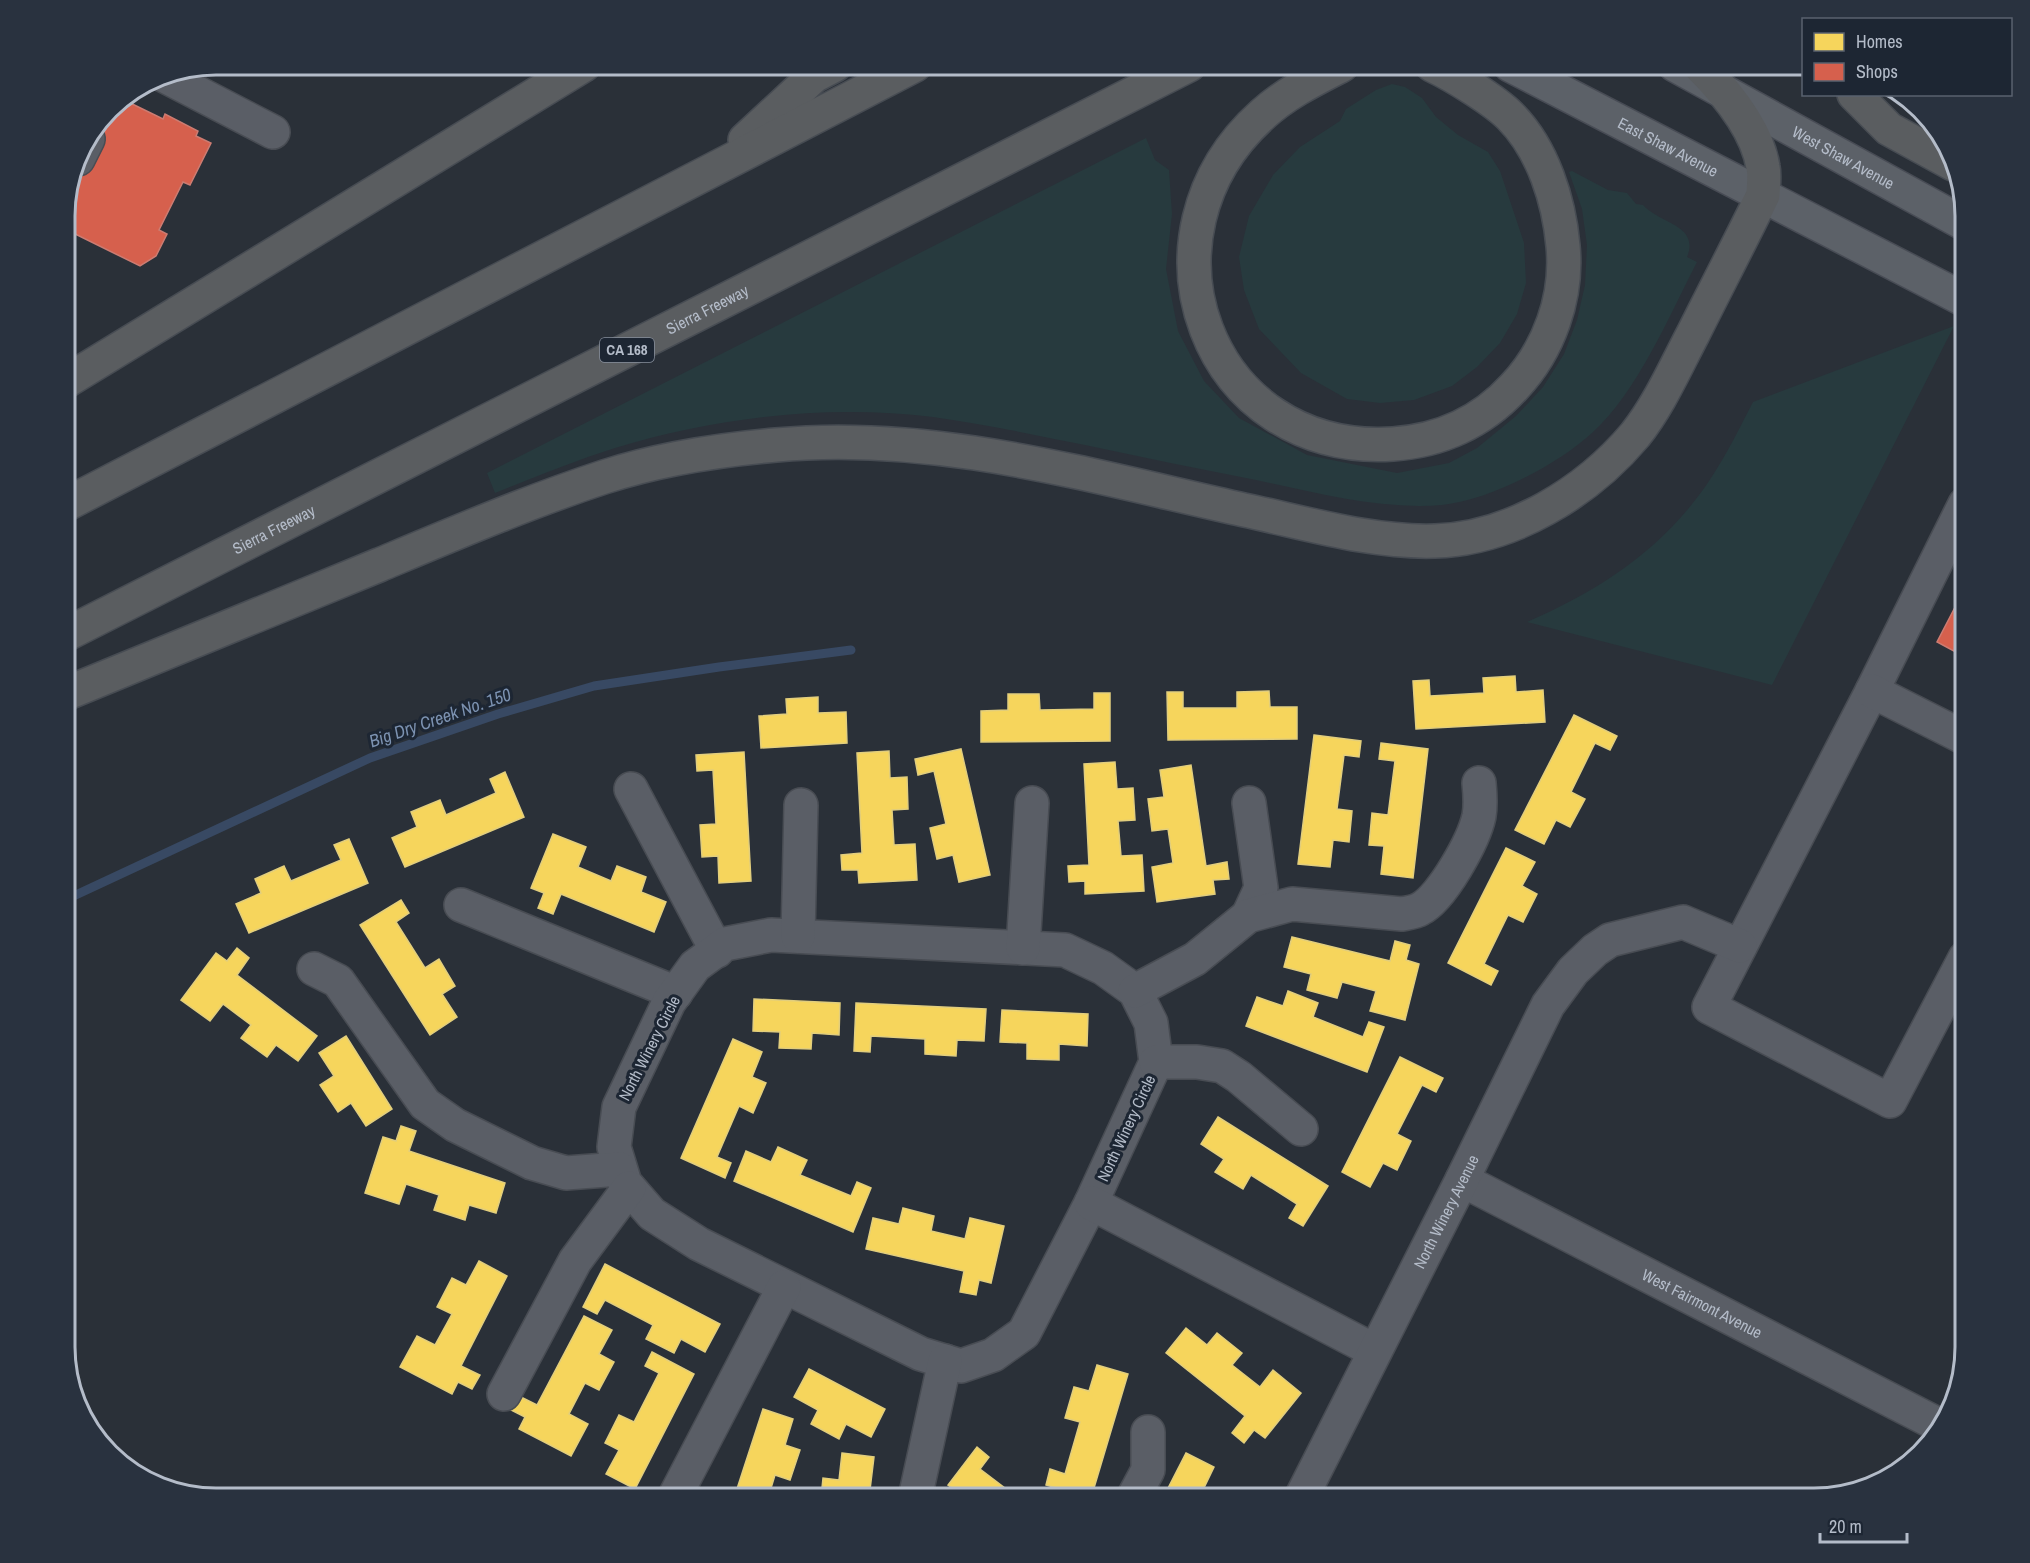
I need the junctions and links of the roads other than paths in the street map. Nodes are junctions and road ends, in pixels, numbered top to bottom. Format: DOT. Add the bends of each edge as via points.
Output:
graph roads {
  1 [pos="566,75"];
  2 [pos="816,75"];
  3 [pos="894,75"];
  4 [pos="1167,75"];
  5 [pos="1323,75"];
  6 [pos="1449,75"];
  7 [pos="1531,75"];
  8 [pos="1695,75"];
  9 [pos="1710,75"];
  10 [pos="175,81"];
  11 [pos="1723,90"];
  12 [pos="1856,96"];
  13 [pos="273,132"];
  14 [pos="1942,158"];
  15 [pos="715,168"];
  16 [pos="1762,195"];
  17 [pos="1955,218"];
  18 [pos="1955,295"];
  19 [pos="75,376"];
  20 [pos="75,500"];
  21 [pos="1955,524"];
  22 [pos="75,630"];
  23 [pos="75,690"];
  24 [pos="1872,691"];
  25 [pos="1955,733"];
  26 [pos="1479,783"];
  27 [pos="631,789"];
  28 [pos="1032,803"];
  29 [pos="1249,803"];
  30 [pos="801,804"];
  31 [pos="461,905"];
  32 [pos="1248,916"];
  33 [pos="798,936"];
  34 [pos="1740,946"];
  35 [pos="1023,948"];
  36 [pos="717,951"];
  37 [pos="315,969"];
  38 [pos="1955,977"];
  39 [pos="1135,991"];
  40 [pos="676,993"];
  41 [pos="1156,1062"];
  42 [pos="1301,1129"];
  43 [pos="625,1178"];
  44 [pos="1462,1180"];
  45 [pos="1091,1203"];
  46 [pos="784,1287"];
  47 [pos="1376,1352"];
  48 [pos="945,1361"];
  49 [pos="504,1394"];
  50 [pos="1933,1422"];
  51 [pos="1148,1432"];
  52 [pos="679,1488"];
  53 [pos="917,1488"];
  54 [pos="1138,1488"];
  55 [pos="1314,1488"];
  1 -- 19 [label="highway"];
  2 -- 15 [label="highway"];
  3 -- 15 [label="highway"];
  4 -- 22 [label="highway, Sierra Freeway / CA 168"];
  5 -- 6 [label="highway" via="1263,114 1233,147 1217,173 1196,227 1197,302 1221,359 1268,410 1322,436 1364,444 1407,443 1445,434 1491,409 1522,378 1545,340 1563,282 1562,232 1551,187 1534,147 1509,115"];
  7 -- 16 [label="main road, East Shaw Avenue"];
  8 -- 11 [label="main road"];
  9 -- 11 [label="highway"];
  10 -- 13 [label="street"];
  11 -- 16 [label="highway" via="1752,136 1763,167"];
  11 -- 17 [label="main road, West Shaw Avenue"];
  12 -- 14 [label="highway" via="1888,129"];
  15 -- 20 [label="highway"];
  16 -- 18 [label="main road, East Shaw Avenue"];
  16 -- 23 [label="highway" via="1671,377 1635,434 1582,485 1546,508 1480,535 1438,541 1341,531 1052,468 926,445 768,445 691,456 607,476 497,516"];
  21 -- 24 [label="street"];
  24 -- 25 [label="street"];
  24 -- 34 [label="street"];
  26 -- 32 [label="street" via="1479,815 1474,830 1443,889 1419,910 1402,914 1292,904"];
  27 -- 36 [label="street"];
  28 -- 35 [label="street"];
  29 -- 32 [label="street" via="1260,888"];
  30 -- 33 [label="street"];
  31 -- 40 [label="street"];
  32 -- 39 [label="street" via="1195,959"];
  33 -- 35 [label="street, North Winery Circle"];
  33 -- 36 [label="street, North Winery Circle" via="771,935 725,944"];
  34 -- 38 [label="street" via="1709,1007 1890,1101"];
  34 -- 44 [label="street, North Winery Avenue" via="1683,922 1610,940 1581,963 1556,992"];
  35 -- 39 [label="street, North Winery Circle" via="1065,950 1103,968"];
  36 -- 40 [label="street, North Winery Circle" via="695,966"];
  37 -- 43 [label="street" via="338,981 425,1104 455,1125 532,1162 566,1173"];
  39 -- 41 [label="street, North Winery Circle" via="1151,1023"];
  40 -- 43 [label="street, North Winery Circle" via="619,1107 614,1147"];
  41 -- 42 [label="street" via="1222,1066"];
  41 -- 45 [label="street, North Winery Circle"];
  43 -- 46 [label="street, North Winery Circle" via="652,1214 699,1244"];
  43 -- 49 [label="street" via="575,1261"];
  44 -- 47 [label="street, North Winery Avenue"];
  44 -- 50 [label="street, West Fairmont Avenue"];
  45 -- 47 [label="street"];
  45 -- 48 [label="street, North Winery Circle" via="1024,1333 993,1355 961,1366"];
  46 -- 48 [label="street, North Winery Circle" via="921,1354"];
  46 -- 52 [label="street"];
  47 -- 55 [label="street, North Winery Avenue"];
  48 -- 53 [label="street"];
  51 -- 54 [label="street" via="1148,1470"];
}
